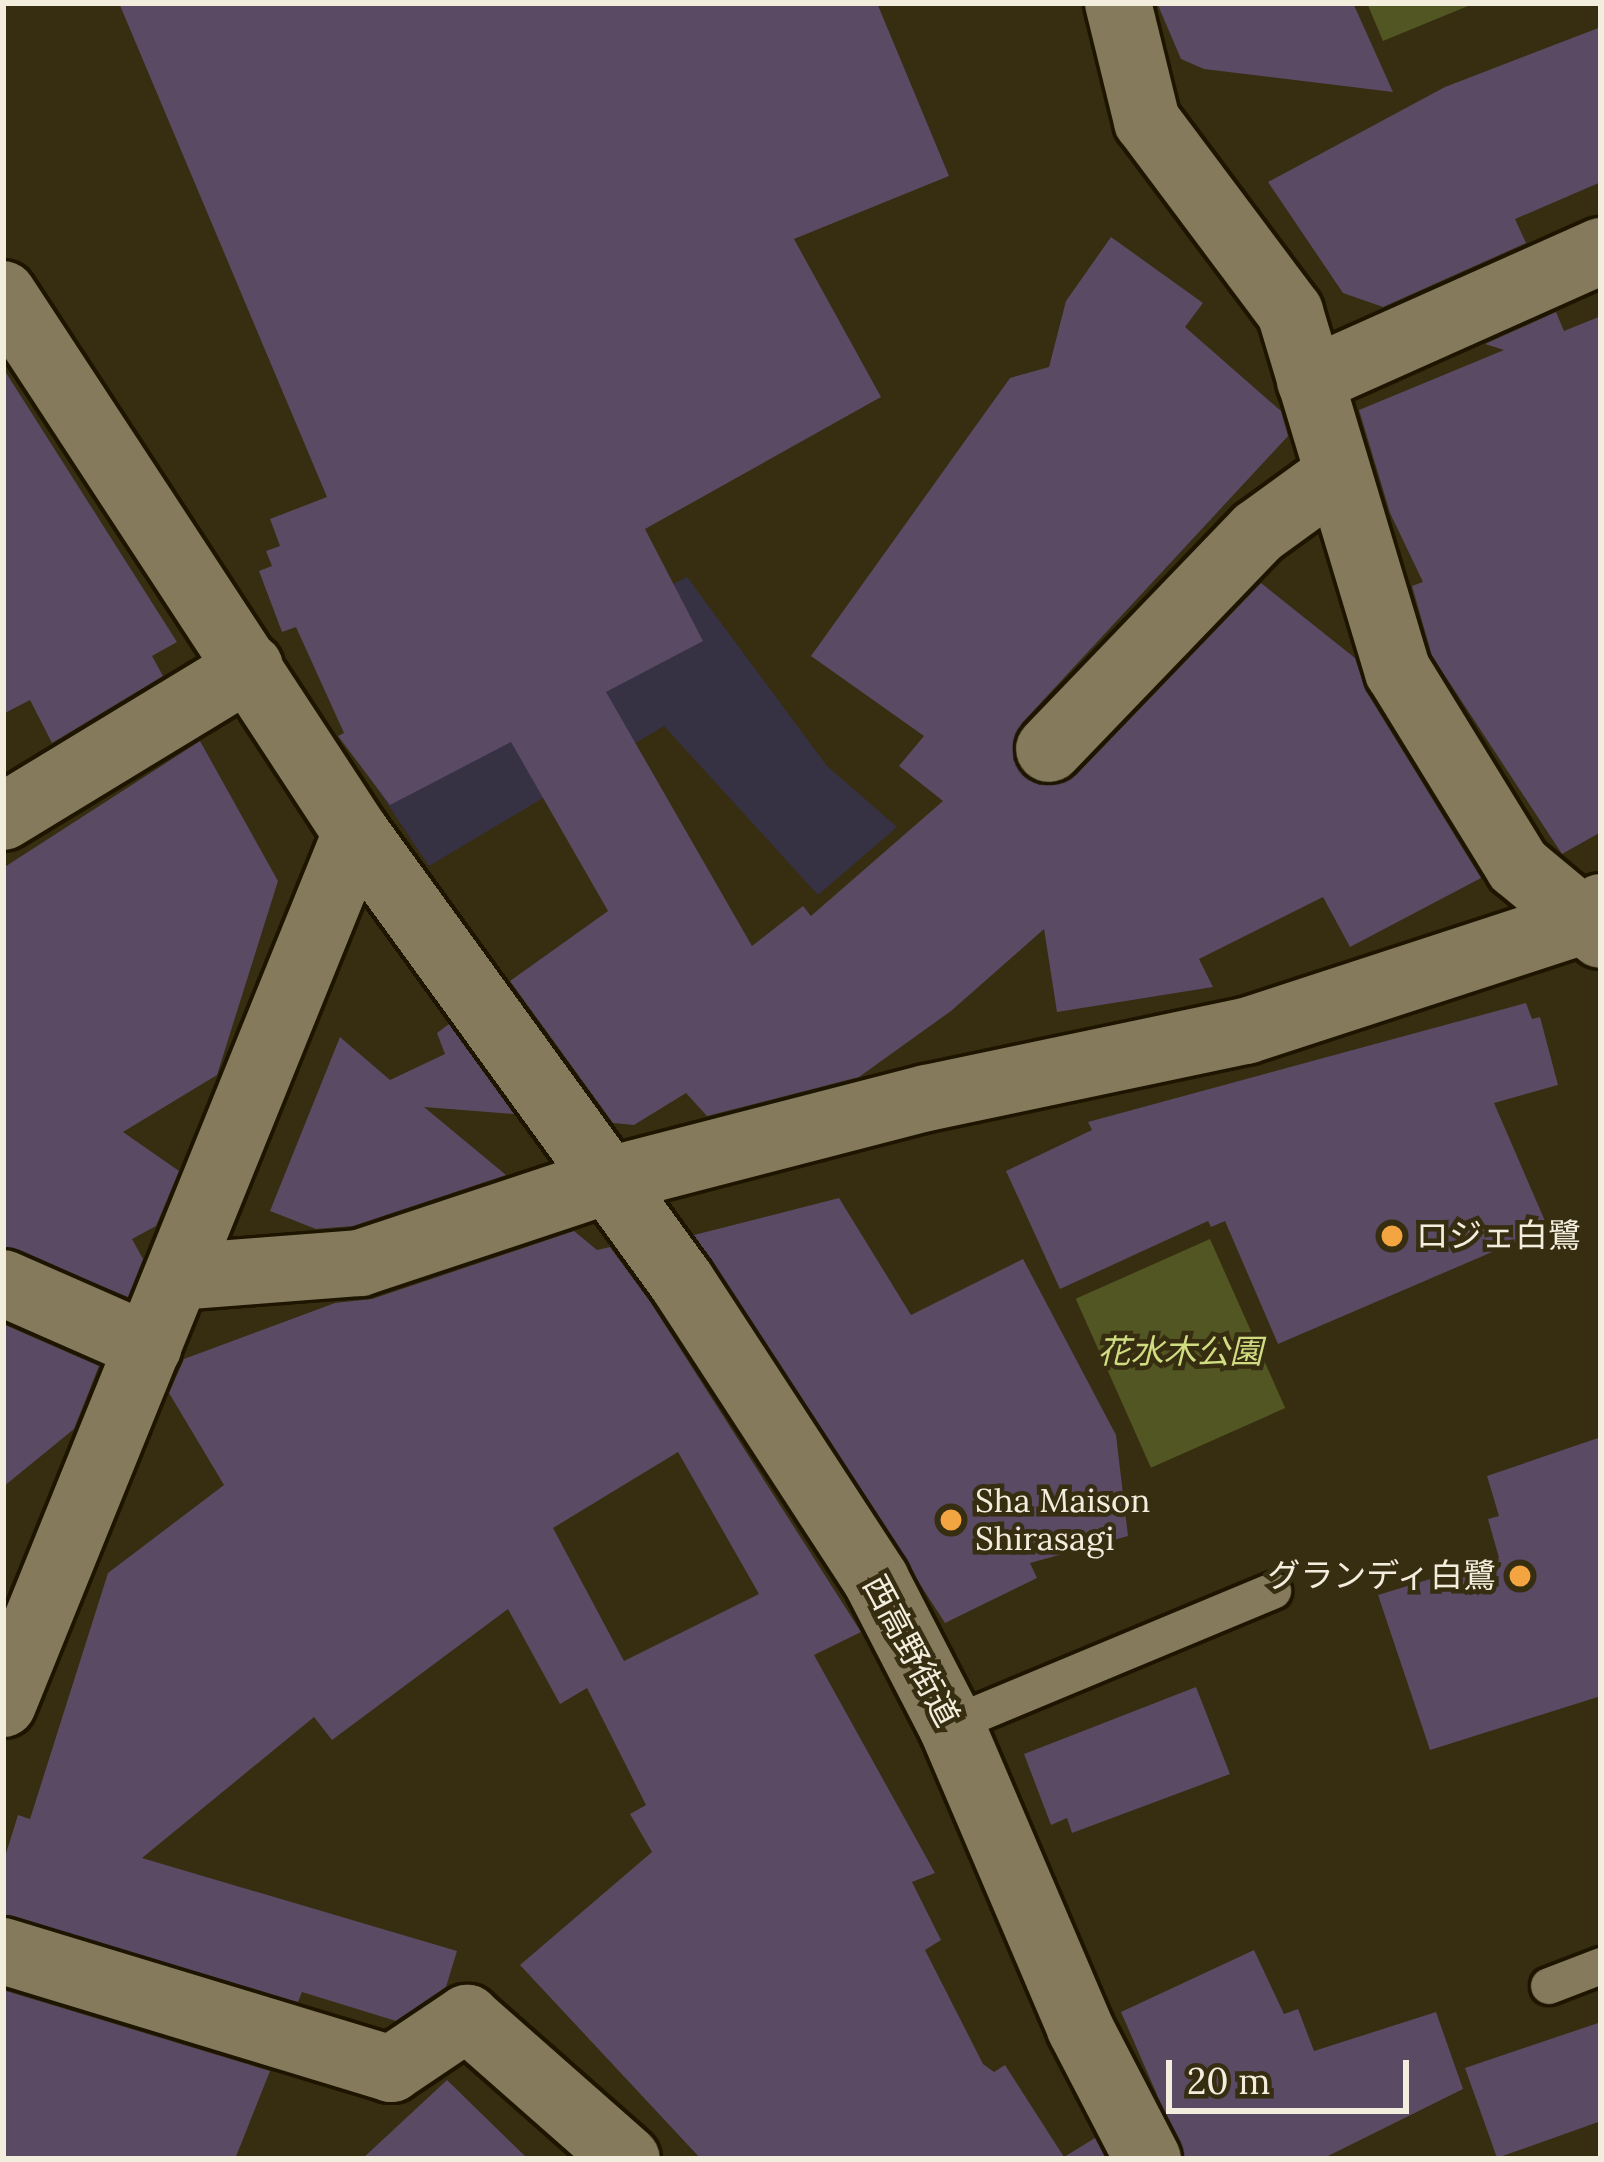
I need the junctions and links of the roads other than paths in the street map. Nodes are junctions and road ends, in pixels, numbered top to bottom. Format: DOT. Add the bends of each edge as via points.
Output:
graph roads {
  1 [pos="1118,3"];
  2 [pos="1601,251"];
  3 [pos="3,294"];
  4 [pos="1310,380"];
  5 [pos="1335,476"];
  6 [pos="250,667"];
  7 [pos="1049,749"];
  8 [pos="3,817"];
  9 [pos="356,833"];
  10 [pos="1595,921"];
  11 [pos="609,1180"];
  12 [pos="178,1277"];
  13 [pos="3,1283"];
  14 [pos="148,1347"];
  15 [pos="1273,1591"];
  16 [pos="3,1704"];
  17 [pos="951,1726"];
  18 [pos="3,1951"];
  19 [pos="1601,1966"];
  20 [pos="1550,1986"];
  21 [pos="627,2159"];
  22 [pos="1148,2159"];
  1 -- 4 [label="street" via="1147,121 1290,312"];
  2 -- 4 [label="street"];
  3 -- 6 [label="street, 西高野街道"];
  4 -- 5 [label="street"];
  5 -- 7 [label="street" via="1258,532"];
  5 -- 10 [label="street" via="1398,671 1518,866"];
  6 -- 8 [label="street"];
  6 -- 9 [label="street, 西高野街道"];
  9 -- 11 [label="street, 西高野街道"];
  9 -- 12 [label="street"];
  10 -- 11 [label="street" via="1246,1031 927,1098"];
  11 -- 12 [label="street" via="360,1263"];
  11 -- 17 [label="street, 西高野街道" via="876,1580"];
  12 -- 14 [label="street"];
  13 -- 14 [label="street"];
  14 -- 16 [label="street"];
  15 -- 17 [label="lane"];
  17 -- 22 [label="street, 西高野街道" via="1080,2028"];
  18 -- 21 [label="street" via="391,2069 466,2018"];
  19 -- 20 [label="lane"];
}
